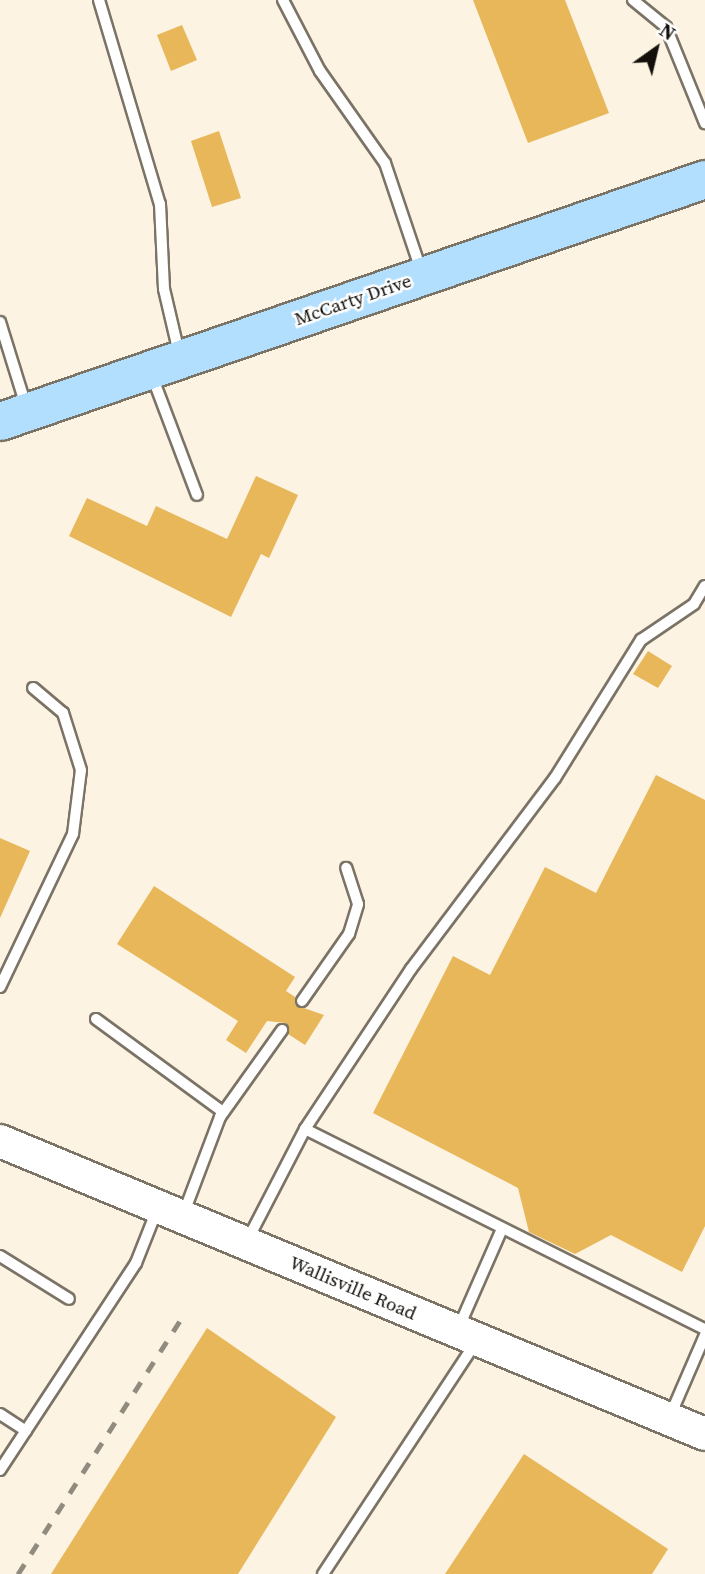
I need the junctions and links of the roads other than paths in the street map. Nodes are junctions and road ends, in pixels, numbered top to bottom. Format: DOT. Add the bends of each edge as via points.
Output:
graph roads {
  1 [pos="99,0"];
  2 [pos="283,0"];
  3 [pos="633,0"];
  4 [pos="705,122"];
  5 [pos="705,179"];
  6 [pos="423,276"];
  7 [pos="0,322"];
  8 [pos="165,364"];
  9 [pos="14,416"];
  10 [pos="197,495"];
  11 [pos="705,586"];
  12 [pos="33,688"];
  13 [pos="346,868"];
  14 [pos="0,987"];
  15 [pos="302,1001"];
  16 [pos="96,1019"];
  17 [pos="282,1030"];
  18 [pos="223,1112"];
  19 [pos="306,1129"];
  20 [pos="0,1142"];
  21 [pos="170,1212"];
  22 [pos="502,1229"];
  23 [pos="246,1244"];
  24 [pos="0,1256"];
  25 [pos="69,1299"];
  26 [pos="705,1329"];
  27 [pos="705,1335"];
  28 [pos="468,1336"];
  29 [pos="0,1414"];
  30 [pos="669,1419"];
  31 [pos="26,1431"];
  32 [pos="705,1434"];
  33 [pos="0,1471"];
  34 [pos="323,1574"];
  1 -- 8 [label="lane" via="160,204"];
  2 -- 6 [label="lane" via="320,71 385,163"];
  3 -- 4 [label="lane" via="666,27"];
  5 -- 6 [label="main road, McCarty Drive"];
  6 -- 8 [label="main road, McCarty Drive"];
  7 -- 9 [label="lane"];
  8 -- 9 [label="main road, McCarty Drive"];
  8 -- 10 [label="lane"];
  11 -- 19 [label="lane" via="694,604 641,640 555,778 411,969"];
  12 -- 14 [label="lane" via="63,713 81,770 73,834"];
  13 -- 15 [label="lane" via="358,904 349,934"];
  16 -- 18 [label="lane"];
  17 -- 18 [label="lane"];
  18 -- 21 [label="lane"];
  19 -- 22 [label="lane"];
  19 -- 23 [label="lane"];
  20 -- 21 [label="main road, Wallisville Road"];
  21 -- 23 [label="main road, Wallisville Road"];
  21 -- 31 [label="lane"];
  22 -- 26 [label="lane"];
  22 -- 28 [label="lane"];
  23 -- 28 [label="main road, Wallisville Road"];
  24 -- 25 [label="lane"];
  27 -- 30 [label="lane"];
  28 -- 30 [label="main road, Wallisville Road"];
  28 -- 34 [label="lane"];
  29 -- 31 [label="lane"];
  30 -- 32 [label="main road, Wallisville Road"];
  31 -- 33 [label="lane"];
}
